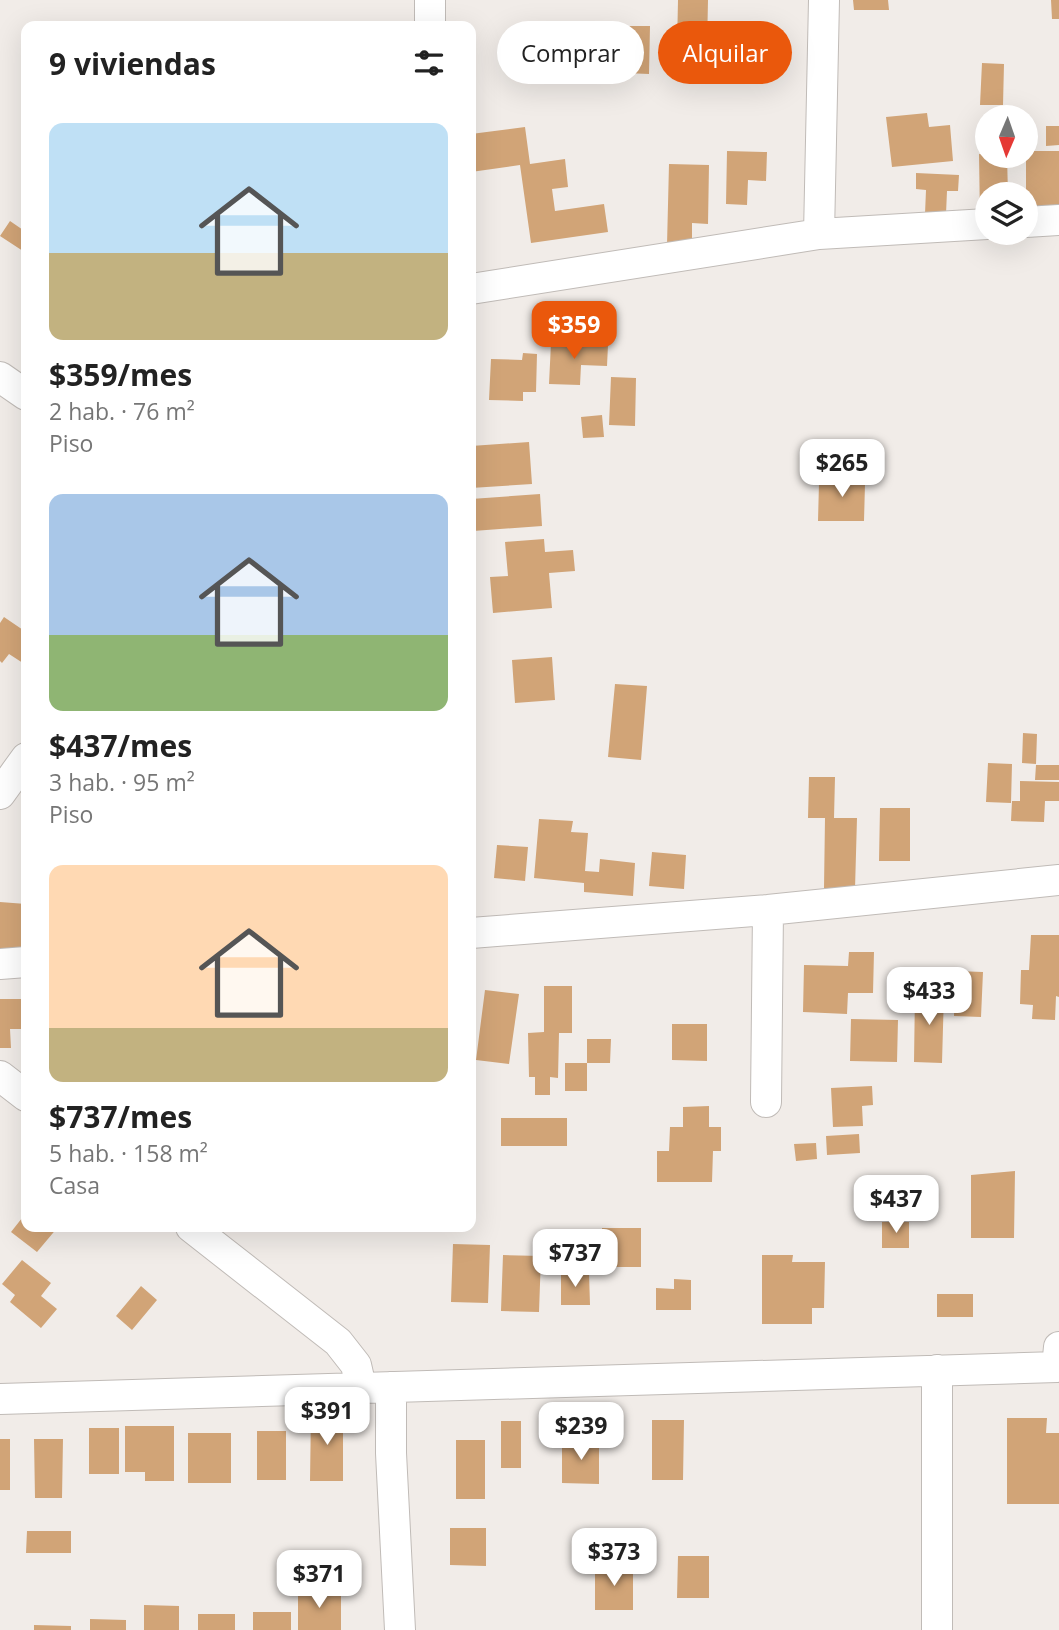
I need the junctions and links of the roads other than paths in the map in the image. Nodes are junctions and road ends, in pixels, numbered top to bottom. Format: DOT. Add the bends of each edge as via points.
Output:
graph roads {
  1 [pos="430,0"];
  2 [pos="824,0"];
  3 [pos="430,21"];
  4 [pos="1059,220"];
  5 [pos="1038,221"];
  6 [pos="975,225"];
  7 [pos="819,234"];
  8 [pos="476,288"];
  9 [pos="0,377"];
  10 [pos="21,392"];
  11 [pos="21,765"];
  12 [pos="0,794"];
  13 [pos="1059,880"];
  14 [pos="768,910"];
  15 [pos="476,933"];
  16 [pos="21,962"];
  17 [pos="0,964"];
  18 [pos="0,1076"];
  19 [pos="21,1092"];
  20 [pos="766,1102"];
  21 [pos="197,1232"];
  22 [pos="1058,1360"];
  23 [pos="937,1370"];
  24 [pos="361,1387"];
  25 [pos="391,1387"];
  26 [pos="0,1399"];
  27 [pos="400,1630"];
  28 [pos="937,1630"];
  1 -- 3 [label="street"];
  2 -- 7 [label="street"];
  4 -- 5 [label="street"];
  6 -- 7 [label="street"];
  7 -- 8 [label="street"];
  9 -- 10 [label="street"];
  11 -- 12 [label="street"];
  13 -- 14 [label="street"];
  14 -- 15 [label="street"];
  14 -- 20 [label="street"];
  16 -- 17 [label="street"];
  18 -- 19 [label="street"];
  21 -- 24 [label="street" via="338,1342 356,1365"];
  22 -- 23 [label="street"];
  23 -- 25 [label="street"];
  23 -- 28 [label="street"];
  24 -- 25 [label="street"];
  24 -- 26 [label="street"];
  25 -- 27 [label="street"];
}
